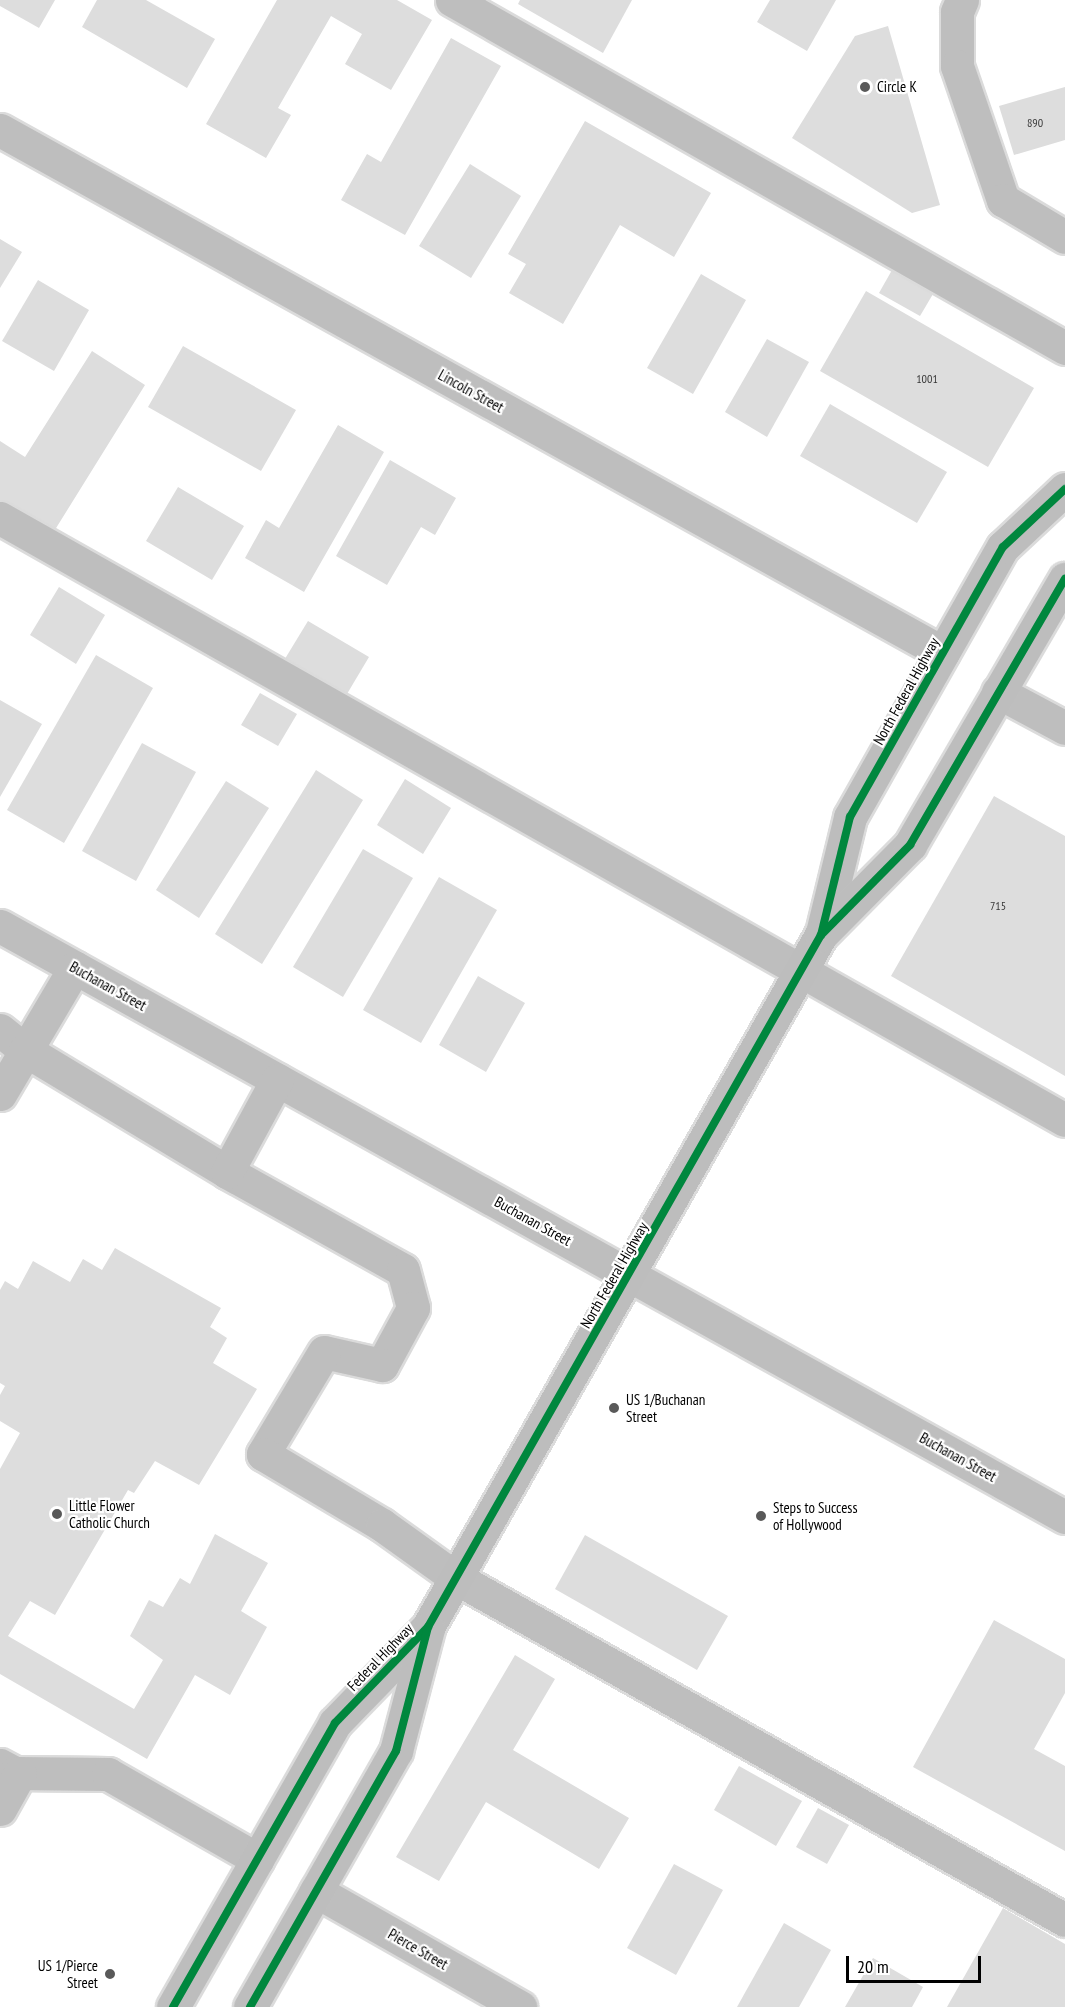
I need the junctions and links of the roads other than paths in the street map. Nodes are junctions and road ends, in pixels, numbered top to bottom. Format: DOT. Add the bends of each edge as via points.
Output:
graph roads {
  1 [pos="452,0"];
  2 [pos="962,0"];
  3 [pos="0,130"];
  4 [pos="1065,237"];
  5 [pos="1065,348"];
  6 [pos="1065,489"];
  7 [pos="0,518"];
  8 [pos="1065,579"];
  9 [pos="943,653"];
  10 [pos="998,692"];
  11 [pos="1065,728"];
  12 [pos="0,926"];
  13 [pos="821,935"];
  14 [pos="75,967"];
  15 [pos="802,969"];
  16 [pos="12,1040"];
  17 [pos="277,1080"];
  18 [pos="0,1094"];
  19 [pos="1065,1120"];
  20 [pos="227,1172"];
  21 [pos="629,1275"];
  22 [pos="1065,1517"];
  23 [pos="456,1578"];
  24 [pos="428,1627"];
  25 [pos="10,1769"];
  26 [pos="0,1809"];
  27 [pos="257,1859"];
  28 [pos="316,1891"];
  29 [pos="1065,1920"];
  30 [pos="172,2007"];
  31 [pos="250,2007"];
  32 [pos="520,2007"];
  1 -- 5 [label="street"];
  2 -- 4 [label="street" via="957,12 957,66 1003,200"];
  3 -- 9 [label="street, Lincoln Street"];
  6 -- 9 [label="main road, North Federal Highway" via="1003,547"];
  7 -- 15 [label="street"];
  8 -- 10 [label="main road, North Federal Highway"];
  9 -- 13 [label="main road, North Federal Highway" via="850,817"];
  10 -- 11 [label="street"];
  10 -- 13 [label="main road, North Federal Highway" via="910,845"];
  12 -- 14 [label="street, Buchanan Street"];
  13 -- 15 [label="main road, North Federal Highway"];
  14 -- 16 [label="street"];
  14 -- 17 [label="street, Buchanan Street"];
  15 -- 19 [label="street"];
  15 -- 21 [label="main road, North Federal Highway"];
  16 -- 18 [label="street"];
  16 -- 20 [label="street"];
  17 -- 20 [label="street"];
  17 -- 21 [label="street, Buchanan Street"];
  20 -- 23 [label="street" via="403,1270 413,1308 382,1365 324,1352 263,1454 382,1525"];
  21 -- 22 [label="street, Buchanan Street"];
  21 -- 23 [label="main road, North Federal Highway"];
  23 -- 24 [label="main road, North Federal Highway"];
  23 -- 29 [label="street"];
  24 -- 27 [label="main road, Federal Highway" via="335,1723"];
  24 -- 28 [label="main road, Federal Highway" via="396,1751"];
  25 -- 26 [label="street"];
  25 -- 27 [label="street" via="108,1774"];
  27 -- 30 [label="main road, Federal Highway"];
  28 -- 31 [label="main road, Federal Highway"];
  28 -- 32 [label="street, Pierce Street"];
}
